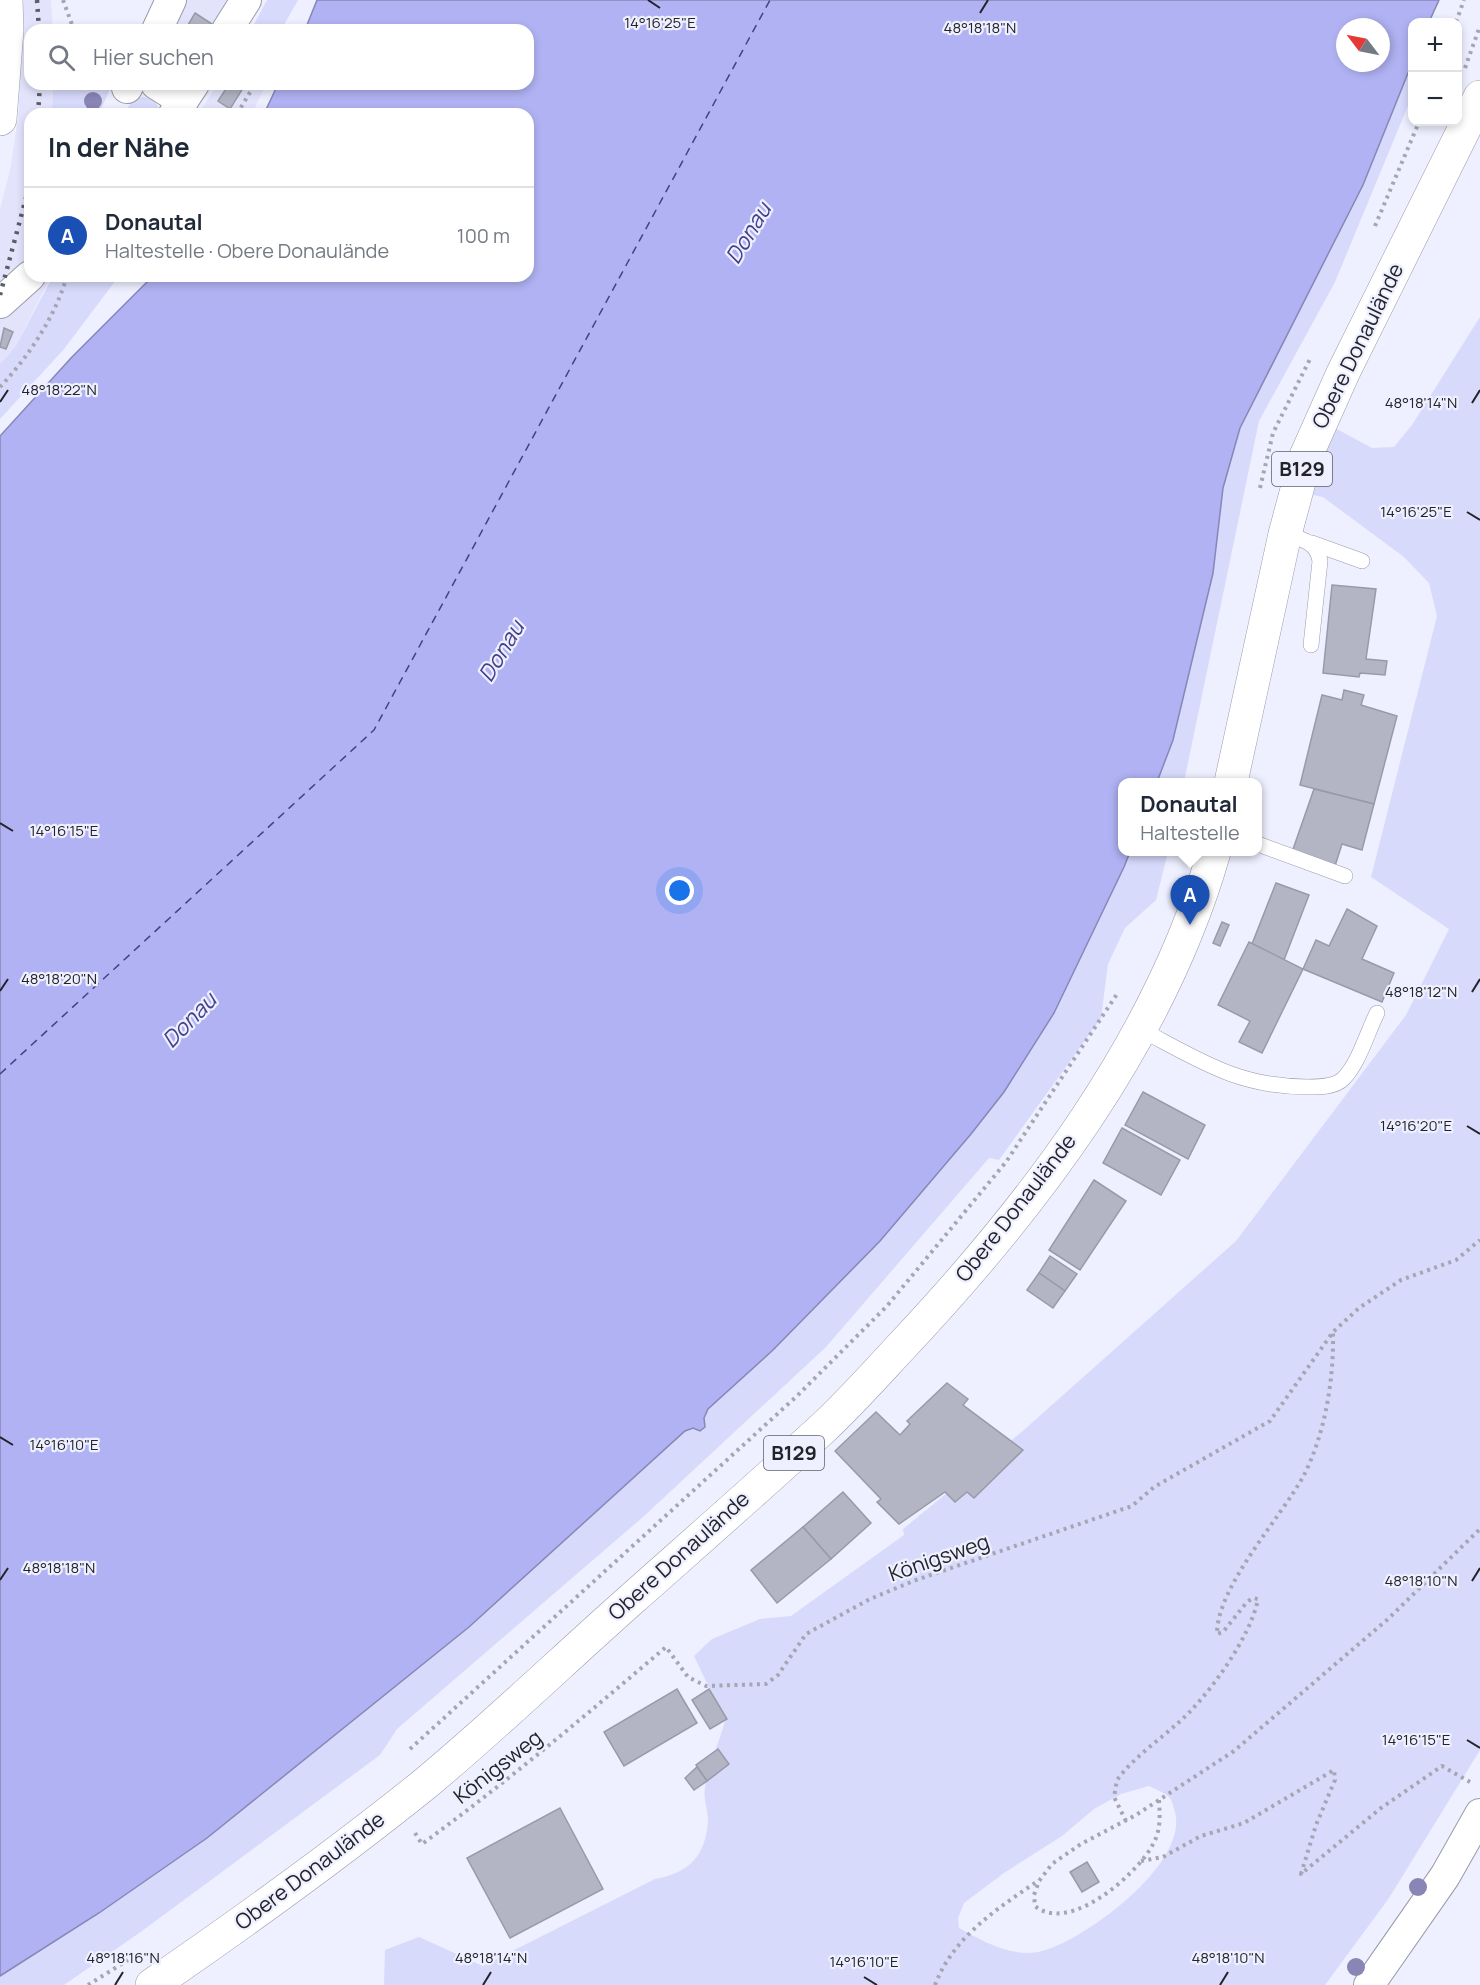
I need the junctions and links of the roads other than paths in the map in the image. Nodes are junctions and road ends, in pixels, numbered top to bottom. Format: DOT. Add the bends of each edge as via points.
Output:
graph roads {
  1 [pos="6,0"];
  2 [pos="171,0"];
  3 [pos="246,0"];
  4 [pos="160,24"];
  5 [pos="231,24"];
  6 [pos="1471,88"];
  7 [pos="166,90"];
  8 [pos="184,100"];
  9 [pos="0,118"];
  10 [pos="24,281"];
  11 [pos="0,303"];
  12 [pos="1299,539"];
  13 [pos="1362,561"];
  14 [pos="1311,645"];
  15 [pos="1232,778"];
  16 [pos="1262,846"];
  17 [pos="1213,856"];
  18 [pos="1345,876"];
  19 [pos="1377,1013"];
  20 [pos="1140,1029"];
  21 [pos="1480,1814"];
  22 [pos="152,1985"];
  23 [pos="1370,1985"];
  1 -- 9 [label="main road"];
  2 -- 4 [label="street"];
  3 -- 5 [label="street"];
  6 -- 12 [label="main road, Obere Donaulände / B129" via="1312,438"];
  7 -- 8 [label="street"];
  10 -- 11 [label="street"];
  12 -- 13 [label="lane"];
  12 -- 14 [label="lane" via="1318,552 1320,561"];
  12 -- 15 [label="main road, Obere Donaulände / B129"];
  16 -- 18 [label="lane"];
  17 -- 20 [label="main road, Obere Donaulände / B129" via="1190,925"];
  19 -- 20 [label="lane" via="1342,1080 1316,1087 1243,1080"];
  20 -- 22 [label="main road, Obere Donaulände / B129" via="1025,1202 932,1314 823,1428 427,1782 229,1932"];
  21 -- 23 [label="street" via="1445,1876"];
}
